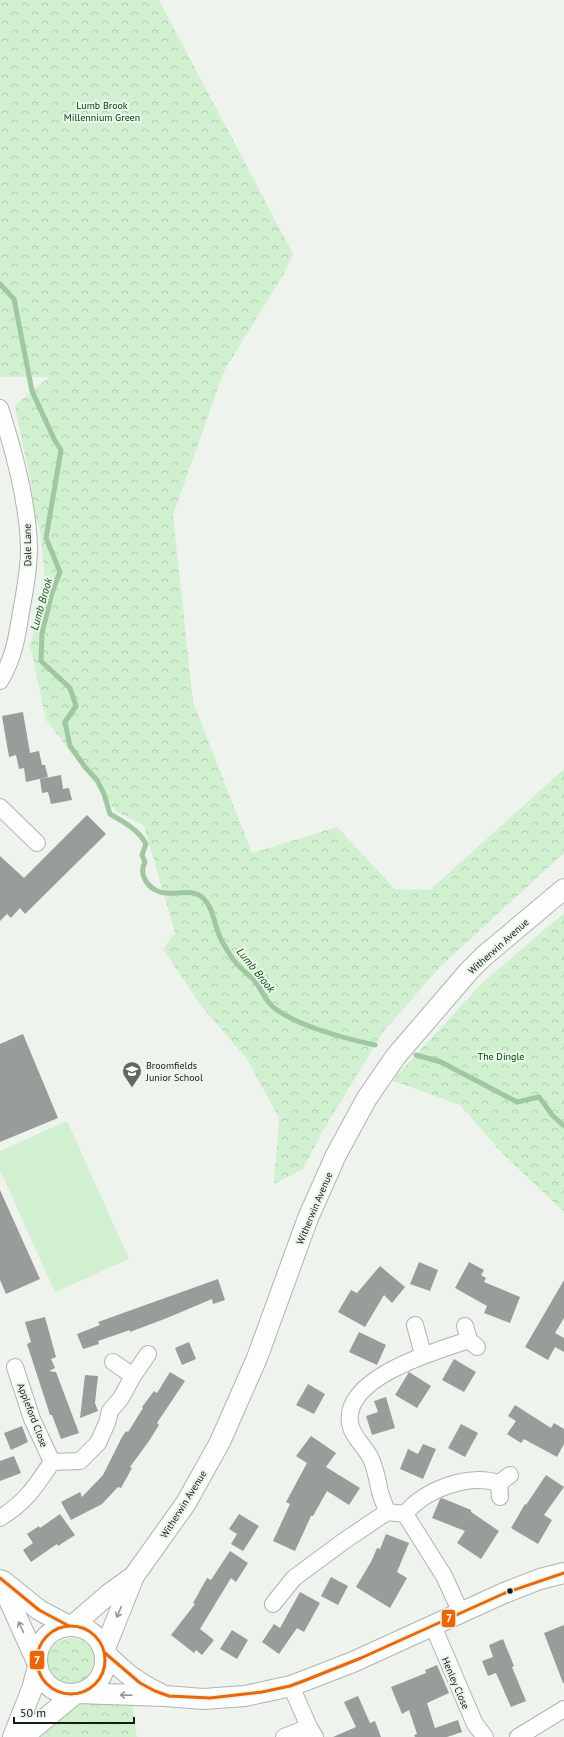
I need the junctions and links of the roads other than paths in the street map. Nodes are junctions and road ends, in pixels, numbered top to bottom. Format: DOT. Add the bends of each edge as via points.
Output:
graph roads {
  1 [pos="0,408"];
  2 [pos="0,681"];
  3 [pos="0,807"];
  4 [pos="37,843"];
  5 [pos="564,890"];
  6 [pos="415,1325"];
  7 [pos="470,1338"];
  8 [pos="148,1354"];
  9 [pos="423,1354"];
  10 [pos="113,1362"];
  11 [pos="15,1367"];
  12 [pos="133,1376"];
  13 [pos="52,1462"];
  14 [pos="503,1485"];
  15 [pos="387,1512"];
  16 [pos="404,1514"];
  17 [pos="0,1518"];
  18 [pos="564,1572"];
  19 [pos="134,1576"];
  20 [pos="0,1579"];
  21 [pos="273,1604"];
  22 [pos="461,1613"];
  23 [pos="71,1626"];
  24 [pos="433,1626"];
  25 [pos="104,1652"];
  26 [pos="38,1665"];
  27 [pos="291,1686"];
  28 [pos="76,1694"];
  29 [pos="165,1696"];
  30 [pos="564,1709"];
  31 [pos="312,1732"];
  32 [pos="13,1737"];
  33 [pos="23,1737"];
  34 [pos="284,1737"];
  35 [pos="485,1737"];
  36 [pos="518,1737"];
  1 -- 2 [label="street, Dale Lane" via="18,472 29,547 14,649 9,666"];
  3 -- 4 [label="street"];
  5 -- 19 [label="street, Witherwin Avenue" via="469,971 396,1056 367,1098 336,1155 308,1218 257,1358 220,1442 186,1503"];
  6 -- 9 [label="street"];
  7 -- 9 [label="street"];
  8 -- 12 [label="street"];
  9 -- 15 [label="street" via="380,1377 357,1397 351,1409 350,1423 355,1437 370,1456 377,1472"];
  10 -- 12 [label="street"];
  11 -- 13 [label="street, Appleford Close" via="32,1418"];
  12 -- 13 [label="street" via="121,1398 110,1411 98,1443 80,1461"];
  13 -- 17 [label="street" via="29,1495"];
  14 -- 16 [label="street" via="490,1480 445,1486 413,1504"];
  15 -- 16 [label="street"];
  15 -- 21 [label="street" via="294,1578"];
  16 -- 22 [label="street" via="444,1576"];
  18 -- 22 [label="street" via="511,1590"];
  19 -- 23 [label="street, Witherwin Avenue"];
  19 -- 25 [label="street, Witherwin Avenue, one-way"];
  20 -- 23 [label="street" via="39,1610"];
  26 -- 20 [label="street, one-way"];
  22 -- 24 [label="street"];
  23 -- 25 [label="street" via="95,1635"];
  23 -- 26 [label="street" via="60,1628 46,1637 40,1645"];
  24 -- 27 [label="street" via="353,1662"];
  24 -- 35 [label="street, Henley Close" via="475,1724"];
  25 -- 28 [label="street" via="104,1669 100,1678 94,1685"];
  25 -- 29 [label="street" via="141,1684"];
  26 -- 28 [label="street" via="46,1683 55,1690"];
  26 -- 32 [label="street"];
  27 -- 29 [label="street" via="245,1696 203,1699"];
  27 -- 31 [label="street"];
  29 -- 28 [label="street, one-way"];
  28 -- 33 [label="street"];
  30 -- 36 [label="street"];
  31 -- 34 [label="street"];
}
